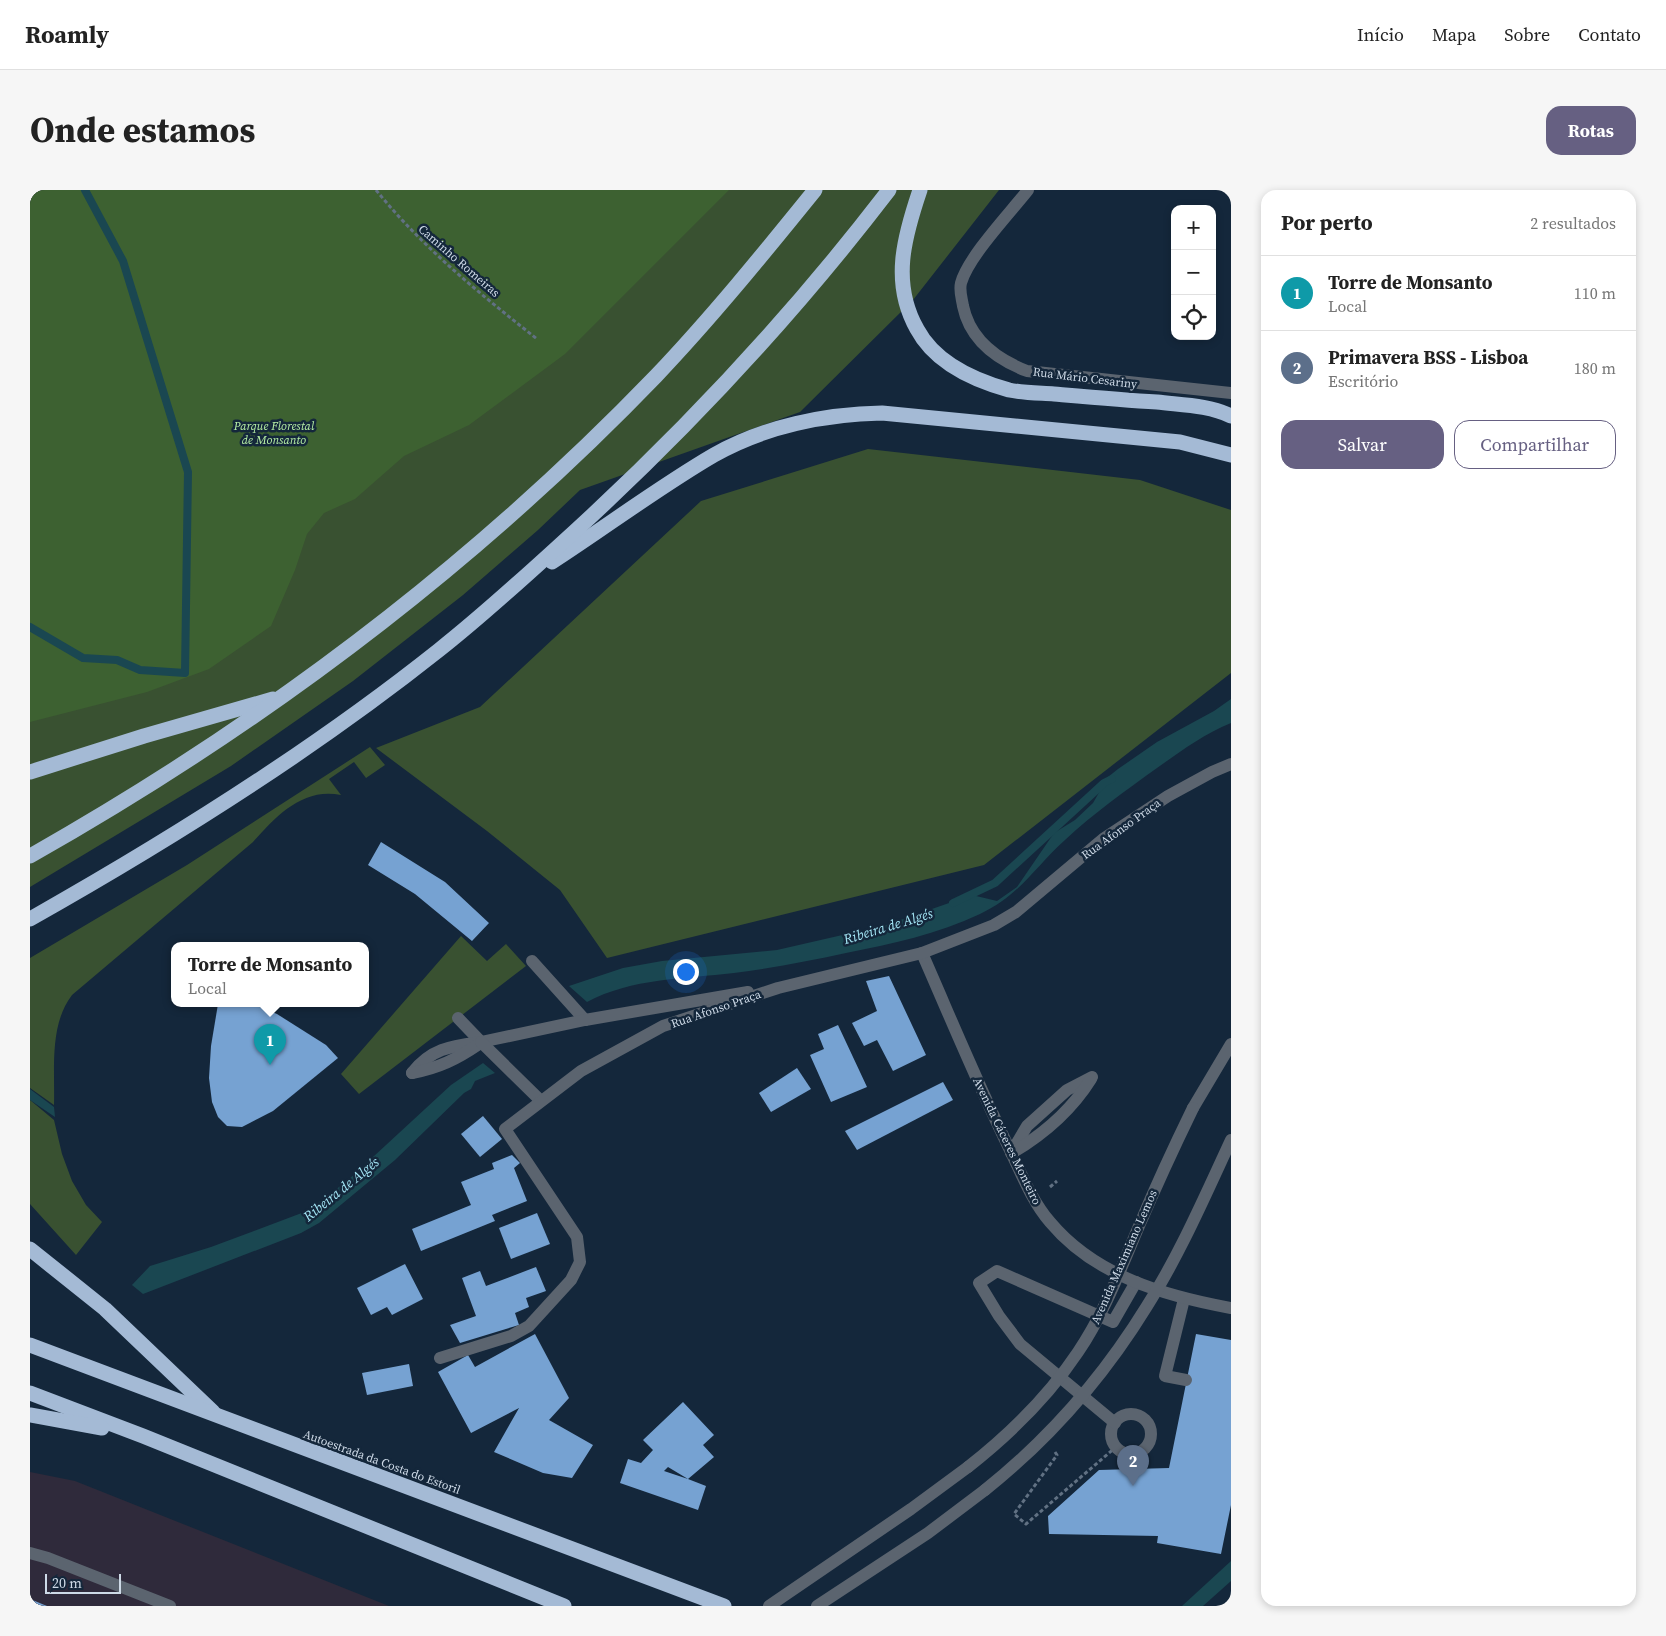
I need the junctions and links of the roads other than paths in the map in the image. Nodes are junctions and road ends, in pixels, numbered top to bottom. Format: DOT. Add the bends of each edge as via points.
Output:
graph roads {
  1 [pos="815,190"];
  2 [pos="889,190"];
  3 [pos="920,190"];
  4 [pos="1028,190"];
  5 [pos="1231,393"];
  6 [pos="1231,416"];
  7 [pos="1231,455"];
  8 [pos="513,588"];
  9 [pos="284,696"];
  10 [pos="1231,764"];
  11 [pos="30,772"];
  12 [pos="30,856"];
  13 [pos="30,919"];
  14 [pos="922,953"];
  15 [pos="532,961"];
  16 [pos="778,988"];
  17 [pos="458,1018"];
  18 [pos="585,1020"];
  19 [pos="481,1042"];
  20 [pos="1231,1044"];
  21 [pos="412,1073"];
  22 [pos="540,1100"];
  23 [pos="1231,1140"];
  24 [pos="1011,1153"];
  25 [pos="30,1249"];
  26 [pos="1136,1282"];
  27 [pos="1184,1299"];
  28 [pos="1231,1308"];
  29 [pos="30,1345"];
  30 [pos="440,1358"];
  31 [pos="1186,1380"];
  32 [pos="30,1394"];
  33 [pos="30,1415"];
  34 [pos="217,1416"];
  35 [pos="1115,1423"];
  36 [pos="143,1436"];
  37 [pos="30,1554"];
  38 [pos="170,1606"];
  39 [pos="564,1606"];
  40 [pos="724,1606"];
  41 [pos="769,1606"];
  42 [pos="817,1606"];
  1 -- 9 [label="highway" via="717,308 657,374 543,486 428,587"];
  2 -- 8 [label="highway" via="817,281 712,399 638,473"];
  3 -- 6 [label="highway" via="901,260 902,286 910,317 923,340 945,362 973,377 1010,390 1193,406"];
  4 -- 5 [label="street, Rua Mário Cesariny" via="975,258 961,283 965,317 974,335 1006,363 1026,371"];
  7 -- 8 [label="highway" via="1180,442 882,413 843,414 792,425 715,455"];
  8 -- 13 [label="highway" via="433,654 332,730 170,836"];
  9 -- 11 [label="highway"];
  9 -- 12 [label="highway" via="150,785"];
  10 -- 14 [label="street, Rua Afonso Praça" via="1168,796 1103,839 1016,912 961,940"];
  14 -- 16 [label="street, Rua Afonso Praça"];
  14 -- 24 [label="street, Avenida Cáceres Monteiro"];
  15 -- 18 [label="street"];
  16 -- 18 [label="street"];
  16 -- 22 [label="street, Rua Afonso Praça" via="663,1026 581,1071"];
  17 -- 19 [label="street"];
  18 -- 19 [label="street"];
  19 -- 21 [label="street" via="455,1060 434,1069"];
  19 -- 22 [label="street"];
  20 -- 41 [label="street, Avenida Maximiano Lemos, bridge" via="1193,1108 1094,1324 1079,1351 1044,1396 996,1445 968,1467"];
  22 -- 30 [label="street, Rua Afonso Praça" via="505,1128 577,1237 580,1262 570,1280 529,1326 511,1336"];
  23 -- 42 [label="street, bridge" via="1186,1236 1147,1306 1103,1369 1043,1439 1014,1466 928,1533"];
  24 -- 24 [label="street" via="1037,1138 1077,1102 1092,1077 1067,1090 1027,1126"];
  24 -- 26 [label="street, Avenida Cáceres Monteiro" via="1034,1201 1051,1224 1099,1264"];
  25 -- 34 [label="highway" via="105,1309"];
  26 -- 27 [label="street, Avenida Cáceres Monteiro"];
  26 -- 35 [label="street" via="1113,1322 997,1271 979,1283 1020,1344"];
  27 -- 28 [label="street, Avenida Cáceres Monteiro"];
  27 -- 31 [label="street" via="1165,1376"];
  29 -- 34 [label="highway, Autoestrada da Costa do Estoril"];
  32 -- 36 [label="highway"];
  33 -- 36 [label="highway"];
  34 -- 40 [label="highway, Autoestrada da Costa do Estoril"];
  35 -- 35 [label="street" via="1124,1416 1136,1415 1144,1419 1151,1434 1141,1452 1126,1453 1116,1447 1111,1434"];
  36 -- 39 [label="highway"];
  37 -- 38 [label="street" via="48,1558"];
}
